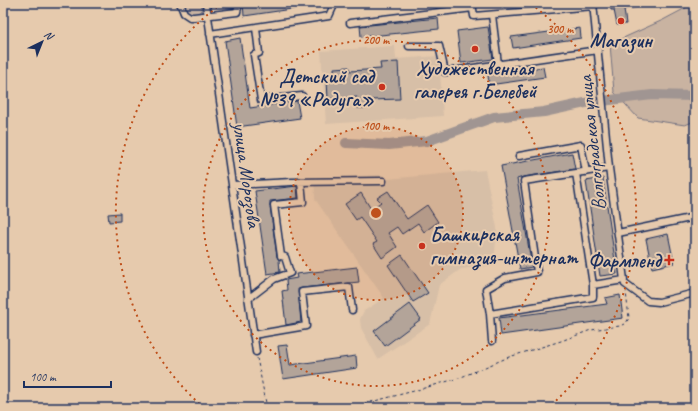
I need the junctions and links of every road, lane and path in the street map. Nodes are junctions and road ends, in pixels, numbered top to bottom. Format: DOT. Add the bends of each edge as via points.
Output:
graph roads {
  1 [pos="180,3"];
  2 [pos="206,3"];
  3 [pos="239,3"];
  4 [pos="334,4"];
  5 [pos="594,4"];
  6 [pos="472,6"];
  7 [pos="554,6"];
  8 [pos="207,15"];
  9 [pos="492,15"];
  10 [pos="350,22"];
  11 [pos="256,28"];
  12 [pos="210,34"];
  13 [pos="408,46"];
  14 [pos="598,50"];
  15 [pos="498,64"];
  16 [pos="302,96"];
  17 [pos="519,156"];
  18 [pos="609,168"];
  19 [pos="586,172"];
  20 [pos="576,173"];
  21 [pos="383,181"];
  22 [pos="301,182"];
  23 [pos="232,185"];
  24 [pos="695,217"];
  25 [pos="618,233"];
  26 [pos="624,282"];
  27 [pos="593,285"];
  28 [pos="695,293"];
  29 [pos="248,299"];
  30 [pos="352,310"];
  31 [pos="490,314"];
  32 [pos="253,335"];
  33 [pos="492,341"];
  34 [pos="256,352"];
  35 [pos="267,408"];
  36 [pos="347,408"];
  1 -- 8 [label="street" via="190,17"];
  2 -- 8 [label="street, улица Морозова"];
  3 -- 8 [label="street" via="237,12"];
  4 -- 11 [label="street" via="329,16"];
  5 -- 7 [label="street"];
  5 -- 14 [label="street, Волгоградская улица"];
  6 -- 9 [label="street" via="474,16"];
  6 -- 10 [label="street"];
  7 -- 9 [label="street"];
  8 -- 12 [label="street, улица Морозова"];
  9 -- 15 [label="street"];
  11 -- 12 [label="street"];
  11 -- 16 [label="street" via="259,53 254,55 261,100"];
  12 -- 23 [label="street, улица Морозова"];
  13 -- 15 [label="street" via="439,46 445,72"];
  14 -- 15 [label="street"];
  14 -- 18 [label="street, Волгоградская улица"];
  17 -- 19 [label="street" via="581,145"];
  18 -- 19 [label="street"];
  18 -- 25 [label="street, Волгоградская улица"];
  19 -- 20 [label="street"];
  20 -- 27 [label="street"];
  20 -- 31 [label="street" via="524,181 537,272 505,278 486,289"];
  21 -- 22 [label="street"];
  22 -- 23 [label="street"];
  22 -- 29 [label="street" via="303,202 274,205 281,256 285,257 290,273 274,279"];
  23 -- 29 [label="street, улица Морозова"];
  24 -- 25 [label="street"];
  25 -- 26 [label="street, Волгоградская улица"];
  26 -- 27 [label="street"];
  26 -- 28 [label="street" via="648,301 660,302"];
  26 -- 36 [label="path" via="629,318 624,325 591,330 509,357 459,378"];
  27 -- 31 [label="street" via="594,297"];
  29 -- 32 [label="street, улица Морозова"];
  30 -- 32 [label="street" via="349,287 302,292 306,326"];
  31 -- 33 [label="street"];
  32 -- 34 [label="street, улица Морозова"];
  34 -- 35 [label="path"];
}
